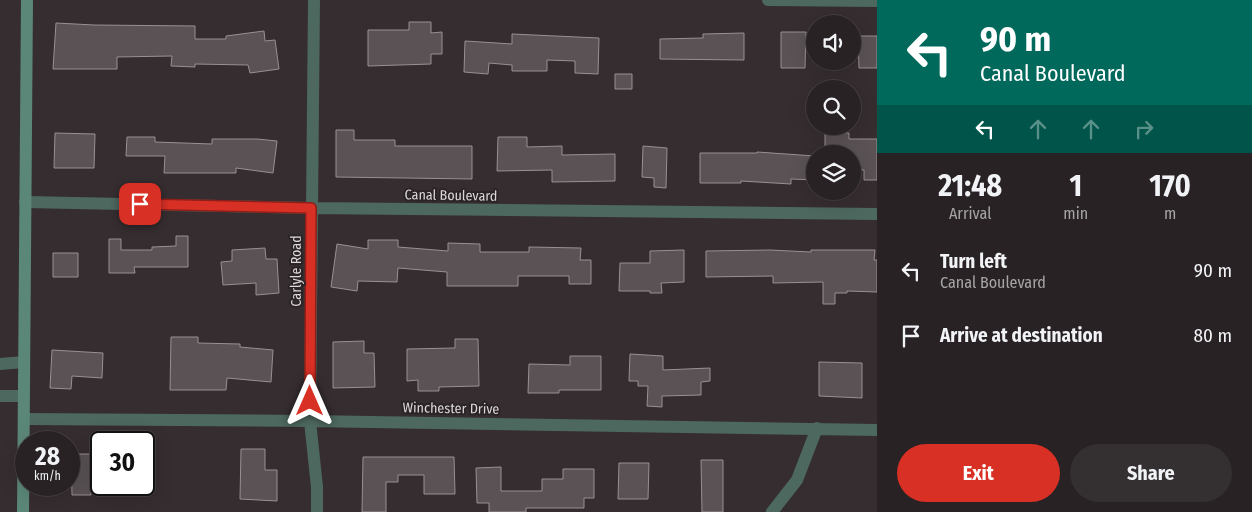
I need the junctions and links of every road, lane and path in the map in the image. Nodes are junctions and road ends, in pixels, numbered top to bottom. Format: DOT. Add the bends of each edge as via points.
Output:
graph roads {
  1 [pos="27,0"];
  2 [pos="314,0"];
  3 [pos="768,0"];
  4 [pos="877,1"];
  5 [pos="26,202"];
  6 [pos="311,208"];
  7 [pos="877,214"];
  8 [pos="24,362"];
  9 [pos="0,364"];
  10 [pos="0,396"];
  11 [pos="24,396"];
  12 [pos="24,419"];
  13 [pos="310,421"];
  14 [pos="817,428"];
  15 [pos="877,430"];
  16 [pos="23,512"];
  17 [pos="317,512"];
  18 [pos="772,512"];
  1 -- 5 [label="street"];
  2 -- 6 [label="street, Carlyle Road"];
  3 -- 4 [label="street"];
  5 -- 6 [label="street, Canal Boulevard"];
  5 -- 8 [label="street"];
  6 -- 7 [label="street, Canal Boulevard"];
  6 -- 13 [label="street, Carlyle Road"];
  8 -- 9 [label="street"];
  8 -- 11 [label="street"];
  10 -- 11 [label="street"];
  11 -- 12 [label="street"];
  12 -- 13 [label="street, Winchester Drive"];
  12 -- 16 [label="street"];
  13 -- 14 [label="street, Winchester Drive"];
  13 -- 17 [label="street, Carlyle Road"];
  14 -- 15 [label="street, Winchester Drive"];
  14 -- 18 [label="street" via="797,480"];
}
